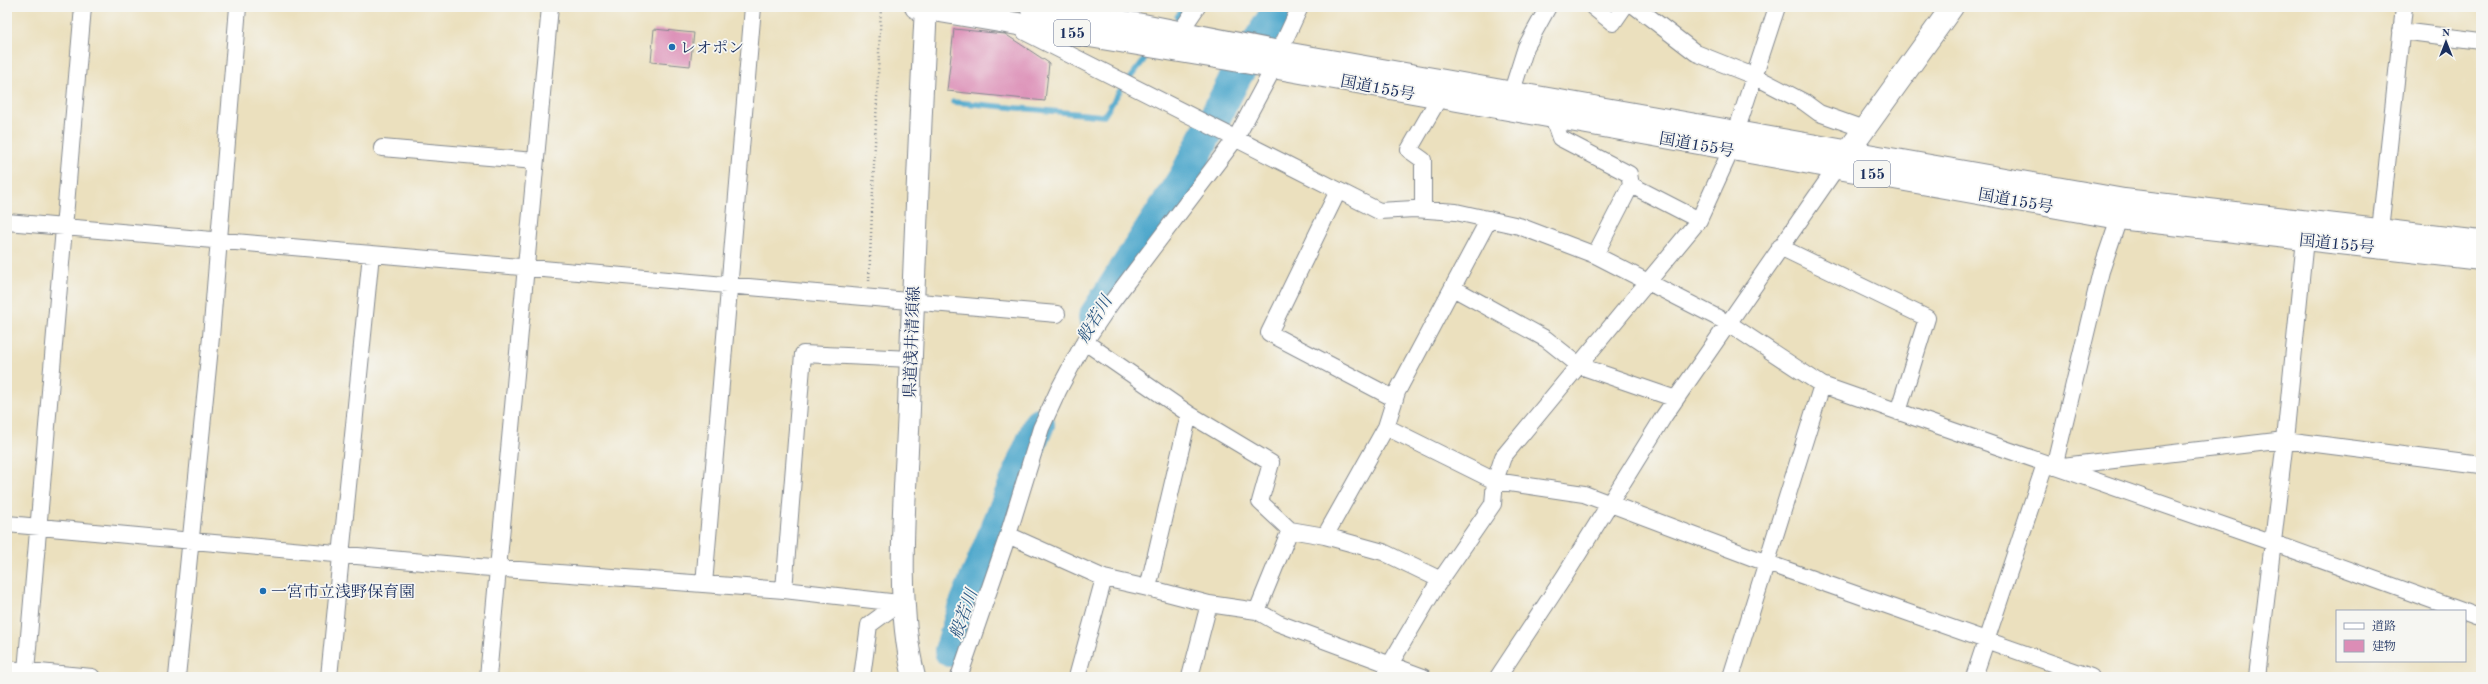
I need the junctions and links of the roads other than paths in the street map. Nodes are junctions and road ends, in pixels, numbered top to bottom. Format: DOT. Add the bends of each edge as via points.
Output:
graph roads {
  1 [pos="83,7"];
  2 [pos="238,7"];
  3 [pos="550,7"];
  4 [pos="753,7"];
  5 [pos="923,7"];
  6 [pos="1196,7"];
  7 [pos="1300,7"];
  8 [pos="1548,7"];
  9 [pos="1593,7"];
  10 [pos="1624,7"];
  11 [pos="1636,7"];
  12 [pos="1777,7"];
  13 [pos="1952,7"];
  14 [pos="2404,7"];
  15 [pos="1027,16"];
  16 [pos="2401,31"];
  17 [pos="1180,32"];
  18 [pos="2481,41"];
  19 [pos="1231,51"];
  20 [pos="1274,59"];
  21 [pos="1756,77"];
  22 [pos="1512,91"];
  23 [pos="1439,98"];
  24 [pos="1553,118"];
  25 [pos="1864,129"];
  26 [pos="1233,136"];
  27 [pos="1734,141"];
  28 [pos="382,148"];
  29 [pos="1842,159"];
  30 [pos="535,161"];
  31 [pos="1631,185"];
  32 [pos="1338,191"];
  33 [pos="1423,210"];
  34 [pos="2120,218"];
  35 [pos="1489,219"];
  36 [pos="1699,220"];
  37 [pos="7,222"];
  38 [pos="65,227"];
  39 [pos="2380,230"];
  40 [pos="2305,239"];
  41 [pos="218,242"];
  42 [pos="2481,242"];
  43 [pos="1780,247"];
  44 [pos="371,254"];
  45 [pos="1595,255"];
  46 [pos="2481,259"];
  47 [pos="526,267"];
  48 [pos="1649,281"];
  49 [pos="727,286"];
  50 [pos="1453,288"];
  51 [pos="913,300"];
  52 [pos="1057,314"];
  53 [pos="1728,323"];
  54 [pos="1085,342"];
  55 [pos="911,359"];
  56 [pos="1580,366"];
  57 [pos="1822,385"];
  58 [pos="1394,399"];
  59 [pos="1676,399"];
  60 [pos="1898,412"];
  61 [pos="1189,414"];
  62 [pos="1386,427"];
  63 [pos="2285,440"];
  64 [pos="2481,465"];
  65 [pos="2050,466"];
  66 [pos="1495,481"];
  67 [pos="1610,503"];
  68 [pos="7,524"];
  69 [pos="39,527"];
  70 [pos="1290,530"];
  71 [pos="1008,535"];
  72 [pos="1326,536"];
  73 [pos="191,540"];
  74 [pos="2271,542"];
  75 [pos="340,554"];
  76 [pos="1767,563"];
  77 [pos="498,569"];
  78 [pos="1104,578"];
  79 [pos="1441,580"];
  80 [pos="704,584"];
  81 [pos="1148,588"];
  82 [pos="784,590"];
  83 [pos="902,601"];
  84 [pos="1209,604"];
  85 [pos="2459,610"];
  86 [pos="1257,611"];
  87 [pos="2466,612"];
  88 [pos="2481,618"];
  89 [pos="1986,639"];
  90 [pos="7,669"];
  91 [pos="26,671"];
  92 [pos="1387,672"];
  93 [pos="92,677"];
  94 [pos="177,677"];
  95 [pos="329,677"];
  96 [pos="488,677"];
  97 [pos="862,677"];
  98 [pos="914,677"];
  99 [pos="959,677"];
  100 [pos="1078,677"];
  101 [pos="1190,677"];
  102 [pos="1423,677"];
  103 [pos="1498,677"];
  104 [pos="1731,677"];
  105 [pos="1974,677"];
  106 [pos="2091,677"];
  107 [pos="2257,677"];
  1 -- 38 [label="street"];
  2 -- 41 [label="street"];
  3 -- 30 [label="street"];
  4 -- 49 [label="street"];
  5 -- 15 [label="main road, 国道155号 / 155"];
  5 -- 51 [label="main road, 県道浅井清須線"];
  6 -- 17 [label="street"];
  7 -- 20 [label="street"];
  8 -- 22 [label="street" via="1526,47"];
  9 -- 10 [label="street" via="1613,23"];
  11 -- 21 [label="street" via="1696,53"];
  12 -- 21 [label="street"];
  13 -- 25 [label="main road"];
  14 -- 16 [label="street"];
  15 -- 17 [label="main road, 国道155号 / 155"];
  15 -- 19 [label="main road, 国道155号 / 155"];
  15 -- 26 [label="street" via="1025,32"];
  16 -- 18 [label="street"];
  16 -- 39 [label="street"];
  17 -- 19 [label="main road, 国道155号 / 155"];
  19 -- 20 [label="main road, 国道155号 / 155"];
  20 -- 22 [label="main road, 国道155号 / 155"];
  20 -- 23 [label="main road, 国道155号 / 155"];
  20 -- 26 [label="street"];
  21 -- 25 [label="street" via="1804,102 1819,113"];
  21 -- 27 [label="street"];
  22 -- 27 [label="main road, 国道155号 / 155"];
  23 -- 24 [label="main road, 国道155号 / 155"];
  23 -- 33 [label="street" via="1409,150 1423,160"];
  24 -- 27 [label="main road, 国道155号 / 155"];
  24 -- 31 [label="street" via="1560,138 1629,174"];
  25 -- 29 [label="main road"];
  26 -- 32 [label="street"];
  26 -- 54 [label="street" via="1181,214 1133,273"];
  27 -- 29 [label="main road, 国道155号 / 155"];
  27 -- 36 [label="street"];
  28 -- 30 [label="street"];
  29 -- 34 [label="main road, 国道155号 / 155"];
  29 -- 39 [label="main road, 国道155号 / 155" via="2124,200"];
  29 -- 43 [label="street"];
  30 -- 47 [label="street"];
  31 -- 36 [label="street"];
  31 -- 45 [label="street"];
  32 -- 33 [label="street" via="1379,211"];
  32 -- 58 [label="street" via="1270,333"];
  33 -- 35 [label="street" via="1456,212"];
  34 -- 40 [label="main road, 国道155号 / 155"];
  34 -- 65 [label="street" via="2101,271"];
  35 -- 45 [label="street" via="1519,226"];
  35 -- 50 [label="street"];
  36 -- 48 [label="street"];
  37 -- 38 [label="street"];
  38 -- 41 [label="street"];
  38 -- 69 [label="street"];
  39 -- 42 [label="main road, 国道155号 / 155"];
  40 -- 46 [label="main road, 国道155号 / 155"];
  40 -- 63 [label="street"];
  41 -- 44 [label="street"];
  41 -- 73 [label="street"];
  43 -- 53 [label="street"];
  43 -- 60 [label="street" via="1927,318"];
  44 -- 47 [label="street"];
  44 -- 75 [label="street"];
  45 -- 48 [label="street"];
  47 -- 49 [label="street"];
  47 -- 77 [label="street"];
  48 -- 53 [label="street"];
  48 -- 56 [label="street"];
  49 -- 51 [label="street"];
  49 -- 80 [label="street"];
  50 -- 56 [label="street" via="1546,339"];
  50 -- 58 [label="street"];
  51 -- 52 [label="street"];
  51 -- 55 [label="main road, 県道浅井清須線"];
  53 -- 57 [label="street"];
  53 -- 59 [label="street"];
  54 -- 61 [label="street"];
  54 -- 71 [label="street" via="1042,428"];
  55 -- 82 [label="street" via="803,354"];
  55 -- 83 [label="main road, 県道浅井清須線"];
  56 -- 59 [label="street"];
  56 -- 66 [label="street" via="1503,457"];
  57 -- 60 [label="street"];
  57 -- 76 [label="street"];
  58 -- 62 [label="street"];
  59 -- 67 [label="street"];
  60 -- 65 [label="street"];
  61 -- 70 [label="street" via="1271,463 1260,502"];
  61 -- 81 [label="street"];
  62 -- 66 [label="street"];
  62 -- 72 [label="street"];
  63 -- 64 [label="street"];
  63 -- 65 [label="street"];
  63 -- 74 [label="street"];
  65 -- 74 [label="street"];
  65 -- 89 [label="street"];
  66 -- 67 [label="street" via="1584,494"];
  66 -- 79 [label="street" via="1493,504"];
  67 -- 76 [label="street"];
  67 -- 103 [label="street"];
  68 -- 69 [label="street"];
  69 -- 73 [label="street"];
  69 -- 91 [label="street"];
  70 -- 72 [label="street"];
  70 -- 86 [label="street"];
  71 -- 78 [label="street"];
  71 -- 99 [label="street"];
  72 -- 79 [label="street" via="1383,552"];
  73 -- 75 [label="street"];
  73 -- 94 [label="street"];
  74 -- 85 [label="street"];
  74 -- 107 [label="street"];
  75 -- 77 [label="street"];
  75 -- 95 [label="street"];
  76 -- 89 [label="street"];
  76 -- 104 [label="street"];
  77 -- 80 [label="street"];
  77 -- 96 [label="street"];
  78 -- 81 [label="street"];
  78 -- 100 [label="street"];
  79 -- 92 [label="street"];
  80 -- 82 [label="street"];
  81 -- 84 [label="street"];
  82 -- 83 [label="street"];
  83 -- 97 [label="street" via="869,625"];
  83 -- 98 [label="main road, 県道浅井清須線"];
  84 -- 86 [label="street"];
  84 -- 101 [label="street"];
  86 -- 92 [label="street"];
  87 -- 88 [label="street"];
  89 -- 105 [label="street"];
  89 -- 106 [label="street"];
  90 -- 91 [label="street"];
  91 -- 93 [label="street"];
  92 -- 102 [label="street"];
}
